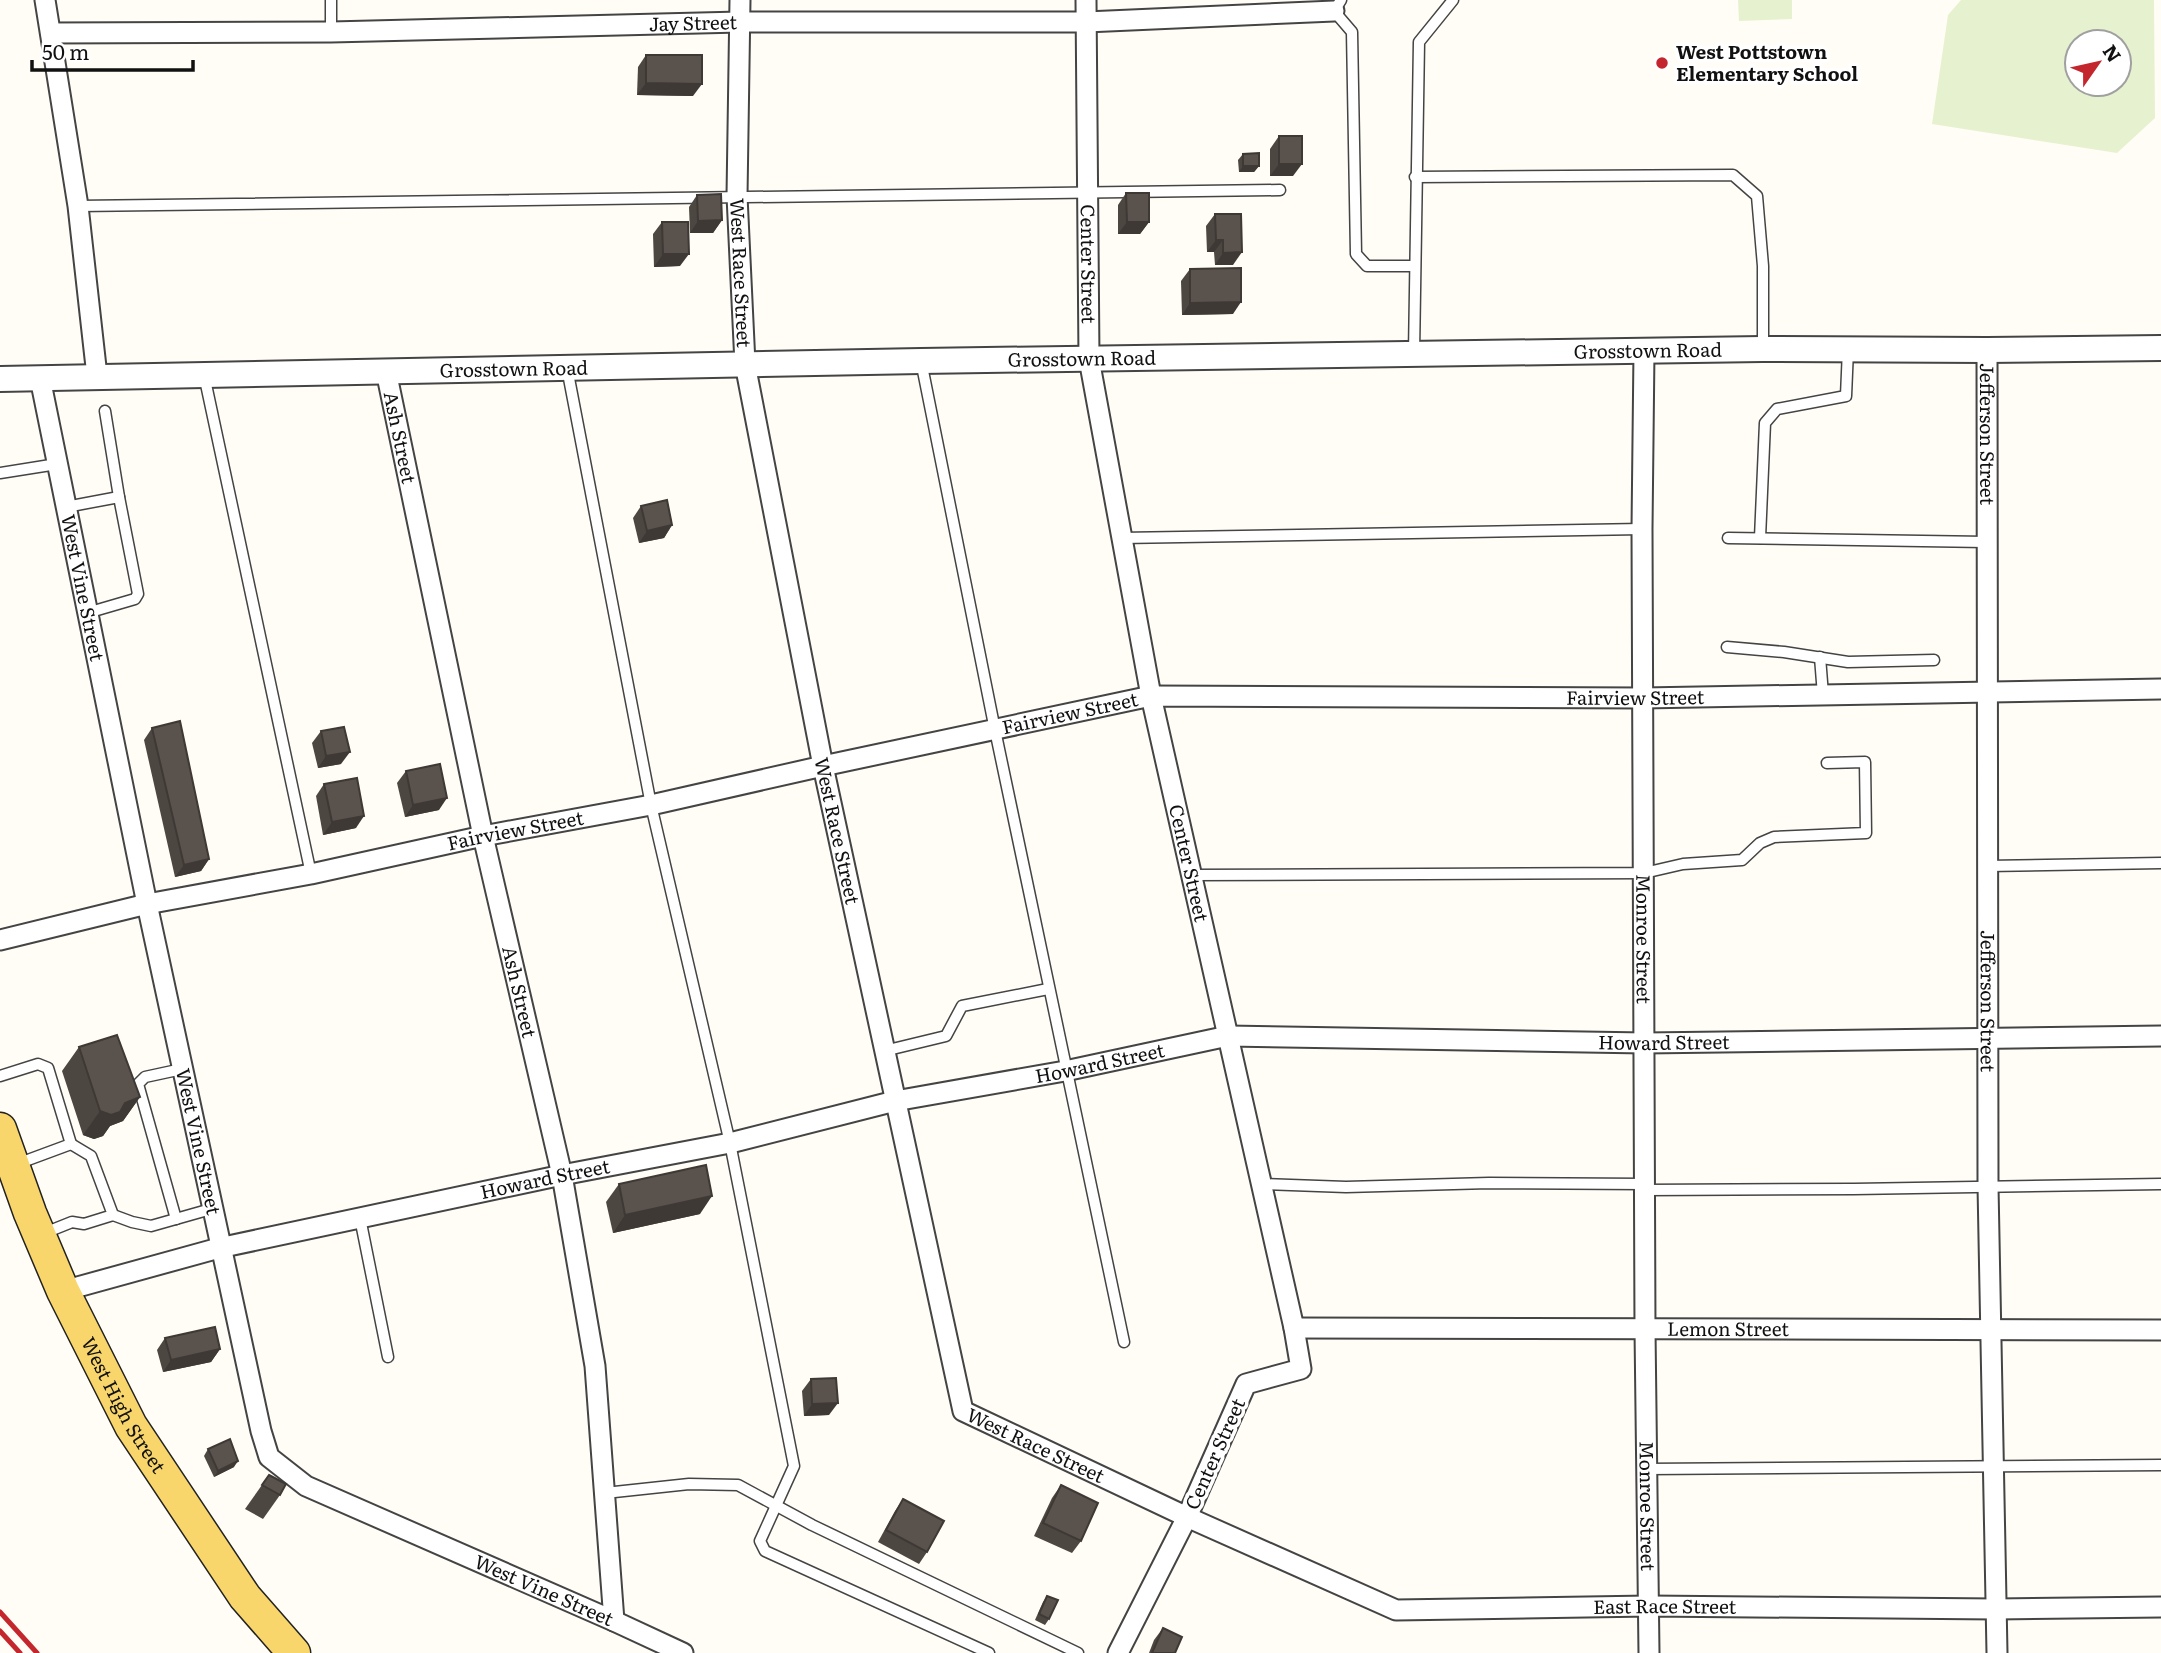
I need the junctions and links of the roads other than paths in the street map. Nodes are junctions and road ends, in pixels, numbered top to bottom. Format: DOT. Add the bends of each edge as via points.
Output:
graph roads {
  1 [pos="45,0"];
  2 [pos="331,0"];
  3 [pos="740,0"];
  4 [pos="1086,0"];
  5 [pos="1452,0"];
  6 [pos="1337,6"];
  7 [pos="740,22"];
  8 [pos="1086,22"];
  9 [pos="331,32"];
  10 [pos="51,33"];
  11 [pos="1415,177"];
  12 [pos="1280,190"];
  13 [pos="1087,194"];
  14 [pos="737,196"];
  15 [pos="78,206"];
  16 [pos="1414,266"];
  17 [pos="2161,348"];
  18 [pos="1762,349"];
  19 [pos="1848,349"];
  20 [pos="1987,350"];
  21 [pos="1644,351"];
  22 [pos="1414,354"];
  23 [pos="1089,359"];
  24 [pos="921,361"];
  25 [pos="745,364"];
  26 [pos="567,367"];
  27 [pos="386,371"];
  28 [pos="204,374"];
  29 [pos="97,376"];
  30 [pos="40,378"];
  31 [pos="0,379"];
  32 [pos="105,411"];
  33 [pos="57,464"];
  34 [pos="0,473"];
  35 [pos="119,497"];
  36 [pos="66,507"];
  37 [pos="1642,529"];
  38 [pos="1121,538"];
  39 [pos="1728,538"];
  40 [pos="1760,538"];
  41 [pos="1986,542"];
  42 [pos="87,613"];
  43 [pos="1727,647"];
  44 [pos="1821,657"];
  45 [pos="1934,660"];
  46 [pos="2161,690"];
  47 [pos="1986,694"];
  48 [pos="1152,696"];
  49 [pos="1824,696"];
  50 [pos="1643,698"];
  51 [pos="995,730"];
  52 [pos="1827,763"];
  53 [pos="823,766"];
  54 [pos="651,806"];
  55 [pos="483,836"];
  56 [pos="2161,863"];
  57 [pos="1986,866"];
  58 [pos="1644,873"];
  59 [pos="310,874"];
  60 [pos="1192,875"];
  61 [pos="147,904"];
  62 [pos="0,940"];
  63 [pos="1048,989"];
  64 [pos="1228,1036"];
  65 [pos="2161,1036"];
  66 [pos="1987,1037"];
  67 [pos="1645,1044"];
  68 [pos="884,1051"];
  69 [pos="182,1069"];
  70 [pos="1065,1071"];
  71 [pos="0,1076"];
  72 [pos="895,1101"];
  73 [pos="0,1129"];
  74 [pos="730,1143"];
  75 [pos="71,1144"];
  76 [pos="13,1166"];
  77 [pos="562,1175"];
  78 [pos="1261,1184"];
  79 [pos="2161,1184"];
  80 [pos="1987,1186"];
  81 [pos="1645,1187"];
  82 [pos="211,1209"];
  83 [pos="113,1214"];
  84 [pos="360,1218"];
  85 [pos="176,1219"];
  86 [pos="39,1236"];
  87 [pos="219,1248"];
  88 [pos="63,1291"];
  89 [pos="1294,1328"];
  90 [pos="1989,1329"];
  91 [pos="1645,1330"];
  92 [pos="2161,1330"];
  93 [pos="1124,1342"];
  94 [pos="388,1357"];
  95 [pos="1992,1465"];
  96 [pos="2161,1465"];
  97 [pos="1647,1469"];
  98 [pos="605,1493"];
  99 [pos="776,1506"];
  100 [pos="1187,1517"];
  101 [pos="1650,1605"];
  102 [pos="2161,1607"];
  103 [pos="1996,1609"];
  104 [pos="614,1621"];
  105 [pos="295,1653"];
  106 [pos="683,1653"];
  107 [pos="989,1653"];
  108 [pos="1078,1653"];
  109 [pos="1118,1653"];
  110 [pos="1649,1653"];
  111 [pos="1997,1653"];
  1 -- 10 [label="street"];
  2 -- 9 [label="lane"];
  3 -- 7 [label="street, West Race Street"];
  4 -- 8 [label="street, Center Street"];
  5 -- 11 [label="lane" via="1419,42"];
  6 -- 8 [label="street, Jay Street"];
  6 -- 16 [label="lane" via="1352,32 1356,254 1367,266"];
  7 -- 8 [label="street, Jay Street"];
  7 -- 9 [label="street, Jay Street"];
  7 -- 14 [label="street, West Race Street"];
  8 -- 13 [label="street, Center Street"];
  9 -- 10 [label="street, Jay Street"];
  10 -- 15 [label="street"];
  11 -- 16 [label="lane"];
  11 -- 18 [label="lane" via="1733,175 1758,196"];
  12 -- 13 [label="lane"];
  13 -- 14 [label="lane"];
  13 -- 23 [label="street, Center Street"];
  14 -- 15 [label="lane"];
  14 -- 25 [label="street, West Race Street"];
  15 -- 29 [label="street"];
  16 -- 22 [label="lane"];
  17 -- 20 [label="street, Grosstown Road"];
  18 -- 19 [label="street, Grosstown Road"];
  18 -- 21 [label="street, Grosstown Road"];
  19 -- 20 [label="street, Grosstown Road"];
  19 -- 40 [label="lane" via="1846,396 1777,409 1765,423"];
  20 -- 41 [label="street, Jefferson Street"];
  21 -- 22 [label="street, Grosstown Road"];
  21 -- 37 [label="street, Monroe Street"];
  22 -- 23 [label="street, Grosstown Road"];
  23 -- 24 [label="street, Grosstown Road"];
  23 -- 38 [label="street, Center Street"];
  24 -- 25 [label="street, Grosstown Road"];
  24 -- 51 [label="lane"];
  25 -- 26 [label="street, Grosstown Road"];
  25 -- 53 [label="street, West Race Street"];
  26 -- 27 [label="street, Grosstown Road"];
  26 -- 54 [label="lane"];
  27 -- 28 [label="street, Grosstown Road"];
  27 -- 55 [label="street, Ash Street"];
  28 -- 29 [label="street, Grosstown Road"];
  28 -- 59 [label="lane"];
  29 -- 30 [label="street, Grosstown Road"];
  30 -- 31 [label="street, Grosstown Road"];
  30 -- 33 [label="street, West Vine Street"];
  32 -- 35 [label="lane"];
  33 -- 34 [label="lane"];
  33 -- 36 [label="street, West Vine Street"];
  35 -- 36 [label="lane"];
  35 -- 42 [label="lane" via="138,594 135,599"];
  36 -- 42 [label="street, West Vine Street"];
  37 -- 38 [label="lane"];
  37 -- 50 [label="street, Monroe Street"];
  38 -- 48 [label="street, Center Street"];
  39 -- 40 [label="lane"];
  40 -- 41 [label="lane"];
  41 -- 47 [label="street, Jefferson Street"];
  42 -- 61 [label="street, West Vine Street"];
  43 -- 44 [label="lane"];
  44 -- 45 [label="lane" via="1848,662"];
  44 -- 49 [label="lane"];
  46 -- 47 [label="street, Fairview Street"];
  47 -- 49 [label="street, Fairview Street"];
  47 -- 57 [label="street, Jefferson Street"];
  48 -- 50 [label="street, Fairview Street"];
  48 -- 51 [label="street, Fairview Street"];
  48 -- 60 [label="street, Center Street"];
  49 -- 50 [label="street, Fairview Street"];
  50 -- 58 [label="street, Monroe Street"];
  51 -- 53 [label="street, Fairview Street"];
  51 -- 63 [label="lane"];
  52 -- 58 [label="lane" via="1865,762 1866,833 1774,837 1742,860 1683,863"];
  53 -- 54 [label="street, Fairview Street"];
  53 -- 68 [label="street, West Race Street"];
  54 -- 55 [label="street, Fairview Street"];
  54 -- 74 [label="lane"];
  55 -- 59 [label="street, Fairview Street"];
  55 -- 77 [label="street, Ash Street"];
  56 -- 57 [label="lane"];
  57 -- 66 [label="street, Jefferson Street"];
  58 -- 60 [label="lane"];
  58 -- 67 [label="street, Monroe Street"];
  59 -- 61 [label="street, Fairview Street"];
  60 -- 64 [label="street, Center Street"];
  61 -- 62 [label="street, Fairview Street"];
  61 -- 69 [label="street, West Vine Street"];
  63 -- 68 [label="lane" via="962,1006 946,1036"];
  63 -- 70 [label="lane"];
  64 -- 67 [label="street, Howard Street"];
  64 -- 70 [label="street, Howard Street"];
  64 -- 78 [label="street, Center Street"];
  65 -- 66 [label="street, Howard Street"];
  66 -- 67 [label="street, Howard Street"];
  66 -- 80 [label="street, Jefferson Street"];
  67 -- 81 [label="street, Monroe Street"];
  68 -- 72 [label="street, West Race Street"];
  69 -- 82 [label="street, West Vine Street"];
  69 -- 85 [label="lane" via="145,1077 138,1084"];
  70 -- 72 [label="street, Howard Street"];
  70 -- 93 [label="lane"];
  71 -- 75 [label="lane" via="38,1064 48,1068"];
  72 -- 74 [label="street, Howard Street"];
  72 -- 100 [label="street, West Race Street" via="963,1411"];
  73 -- 76 [label="main road, West High Street"];
  74 -- 77 [label="street, Howard Street"];
  74 -- 99 [label="lane" via="794,1466"];
  75 -- 76 [label="lane"];
  75 -- 83 [label="lane" via="92,1156"];
  76 -- 86 [label="main road, West High Street"];
  77 -- 84 [label="street, Howard Street"];
  77 -- 98 [label="street, Ash Street" via="595,1366"];
  78 -- 81 [label="lane"];
  78 -- 89 [label="street, Center Street"];
  79 -- 80 [label="lane"];
  80 -- 81 [label="lane"];
  80 -- 90 [label="street, Jefferson Street"];
  81 -- 91 [label="street, Monroe Street"];
  82 -- 85 [label="lane"];
  82 -- 87 [label="street, West Vine Street"];
  83 -- 85 [label="lane" via="151,1226"];
  83 -- 86 [label="lane" via="84,1224 72,1222"];
  84 -- 87 [label="street, Howard Street"];
  84 -- 94 [label="lane"];
  86 -- 88 [label="main road, West High Street"];
  87 -- 88 [label="street, Howard Street"];
  87 -- 104 [label="street, West Vine Street" via="269,1457 306,1486"];
  88 -- 105 [label="main road, West High Street" via="131,1426 245,1597"];
  89 -- 91 [label="street, Lemon Street"];
  89 -- 100 [label="street, Center Street" via="1301,1369 1246,1384"];
  90 -- 91 [label="street, Lemon Street"];
  90 -- 92 [label="street, Lemon Street"];
  90 -- 95 [label="street, Jefferson Street"];
  91 -- 97 [label="street, Monroe Street"];
  95 -- 96 [label="lane"];
  95 -- 97 [label="lane"];
  95 -- 103 [label="street, Jefferson Street"];
  97 -- 101 [label="street, Monroe Street"];
  98 -- 99 [label="lane" via="689,1484 738,1485"];
  98 -- 104 [label="street, Ash Street"];
  99 -- 107 [label="lane" via="760,1541 765,1551"];
  99 -- 108 [label="lane"];
  100 -- 101 [label="street, East Race Street" via="1396,1610"];
  100 -- 109 [label="street, Center Street"];
  101 -- 103 [label="street, East Race Street"];
  101 -- 110 [label="street, Monroe Street"];
  102 -- 103 [label="street, East Race Street"];
  103 -- 111 [label="street, Jefferson Street"];
  104 -- 106 [label="street, West Vine Street"];
}
